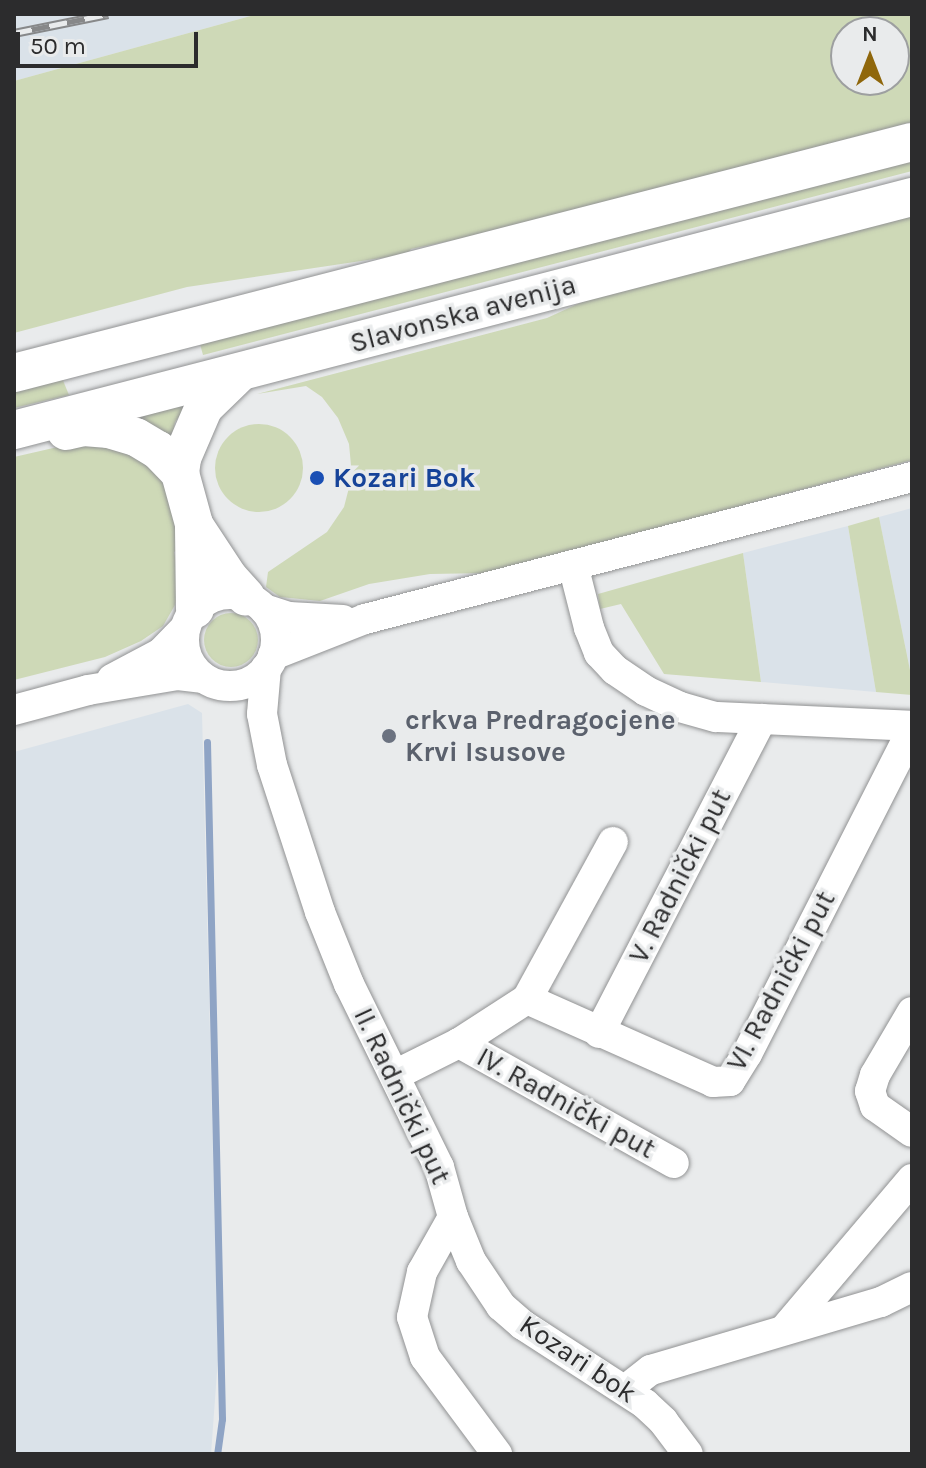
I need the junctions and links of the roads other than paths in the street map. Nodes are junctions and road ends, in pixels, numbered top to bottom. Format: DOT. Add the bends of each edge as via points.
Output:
graph roads {
  1 [pos="912,142"];
  2 [pos="912,197"];
  3 [pos="14,373"];
  4 [pos="239,373"];
  5 [pos="14,432"];
  6 [pos="180,473"];
  7 [pos="912,477"];
  8 [pos="194,524"];
  9 [pos="573,565"];
  10 [pos="255,603"];
  11 [pos="190,619"];
  12 [pos="365,619"];
  13 [pos="270,662"];
  14 [pos="210,681"];
  15 [pos="88,690"];
  16 [pos="14,710"];
  17 [pos="762,719"];
  18 [pos="912,728"];
  19 [pos="272,765"];
  20 [pos="613,842"];
  21 [pos="527,999"];
  22 [pos="912,1012"];
  23 [pos="599,1033"];
  24 [pos="459,1043"];
  25 [pos="397,1074"];
  26 [pos="912,1132"];
  27 [pos="674,1163"];
  28 [pos="912,1179"];
  29 [pos="453,1217"];
  30 [pos="912,1287"];
  31 [pos="784,1330"];
  32 [pos="625,1390"];
  33 [pos="497,1454"];
  34 [pos="688,1454"];
  1 -- 3 [label="main road, Slavonska avenija"];
  2 -- 4 [label="main road, Slavonska avenija"];
  4 -- 5 [label="main road, Slavonska avenija"];
  4 -- 6 [label="main road" via="195,422"];
  5 -- 6 [label="main road" via="109,429 158,450"];
  6 -- 8 [label="main road"];
  7 -- 9 [label="street"];
  8 -- 10 [label="main road" via="229,578"];
  8 -- 11 [label="main road"];
  9 -- 12 [label="street"];
  9 -- 17 [label="street" via="589,628 599,653 615,670 680,707 716,717"];
  10 -- 11 [label="street" via="219,595"];
  10 -- 12 [label="street" via="289,617"];
  10 -- 13 [label="street" via="275,630"];
  11 -- 14 [label="street" via="185,653"];
  11 -- 15 [label="street" via="161,653"];
  12 -- 13 [label="street"];
  13 -- 14 [label="street" via="240,685"];
  13 -- 19 [label="street, II. Radnički put" via="262,714"];
  14 -- 15 [label="street" via="178,675"];
  14 -- 19 [label="street, II. Radnički put" via="245,717"];
  15 -- 16 [label="street"];
  17 -- 18 [label="street"];
  17 -- 23 [label="street, V. Radnički put"];
  18 -- 23 [label="street, VI. Radnički put" via="730,1081 713,1082"];
  19 -- 25 [label="street, II. Radnički put" via="333,947"];
  20 -- 21 [label="street"];
  21 -- 23 [label="street, VI. Radnički put"];
  21 -- 24 [label="street"];
  22 -- 26 [label="street" via="870,1091 875,1106"];
  24 -- 25 [label="street"];
  24 -- 27 [label="street, IV. Radnički put"];
  25 -- 29 [label="street, II. Radnički put" via="439,1167"];
  28 -- 31 [label="street"];
  29 -- 32 [label="street, Kozari bok" via="471,1261 501,1306"];
  29 -- 33 [label="street, II. Radnički put" via="422,1272 412,1317 425,1357"];
  30 -- 31 [label="street" via="881,1302"];
  31 -- 32 [label="street" via="651,1370"];
  32 -- 34 [label="street, Kozari bok" via="663,1421"];
}
